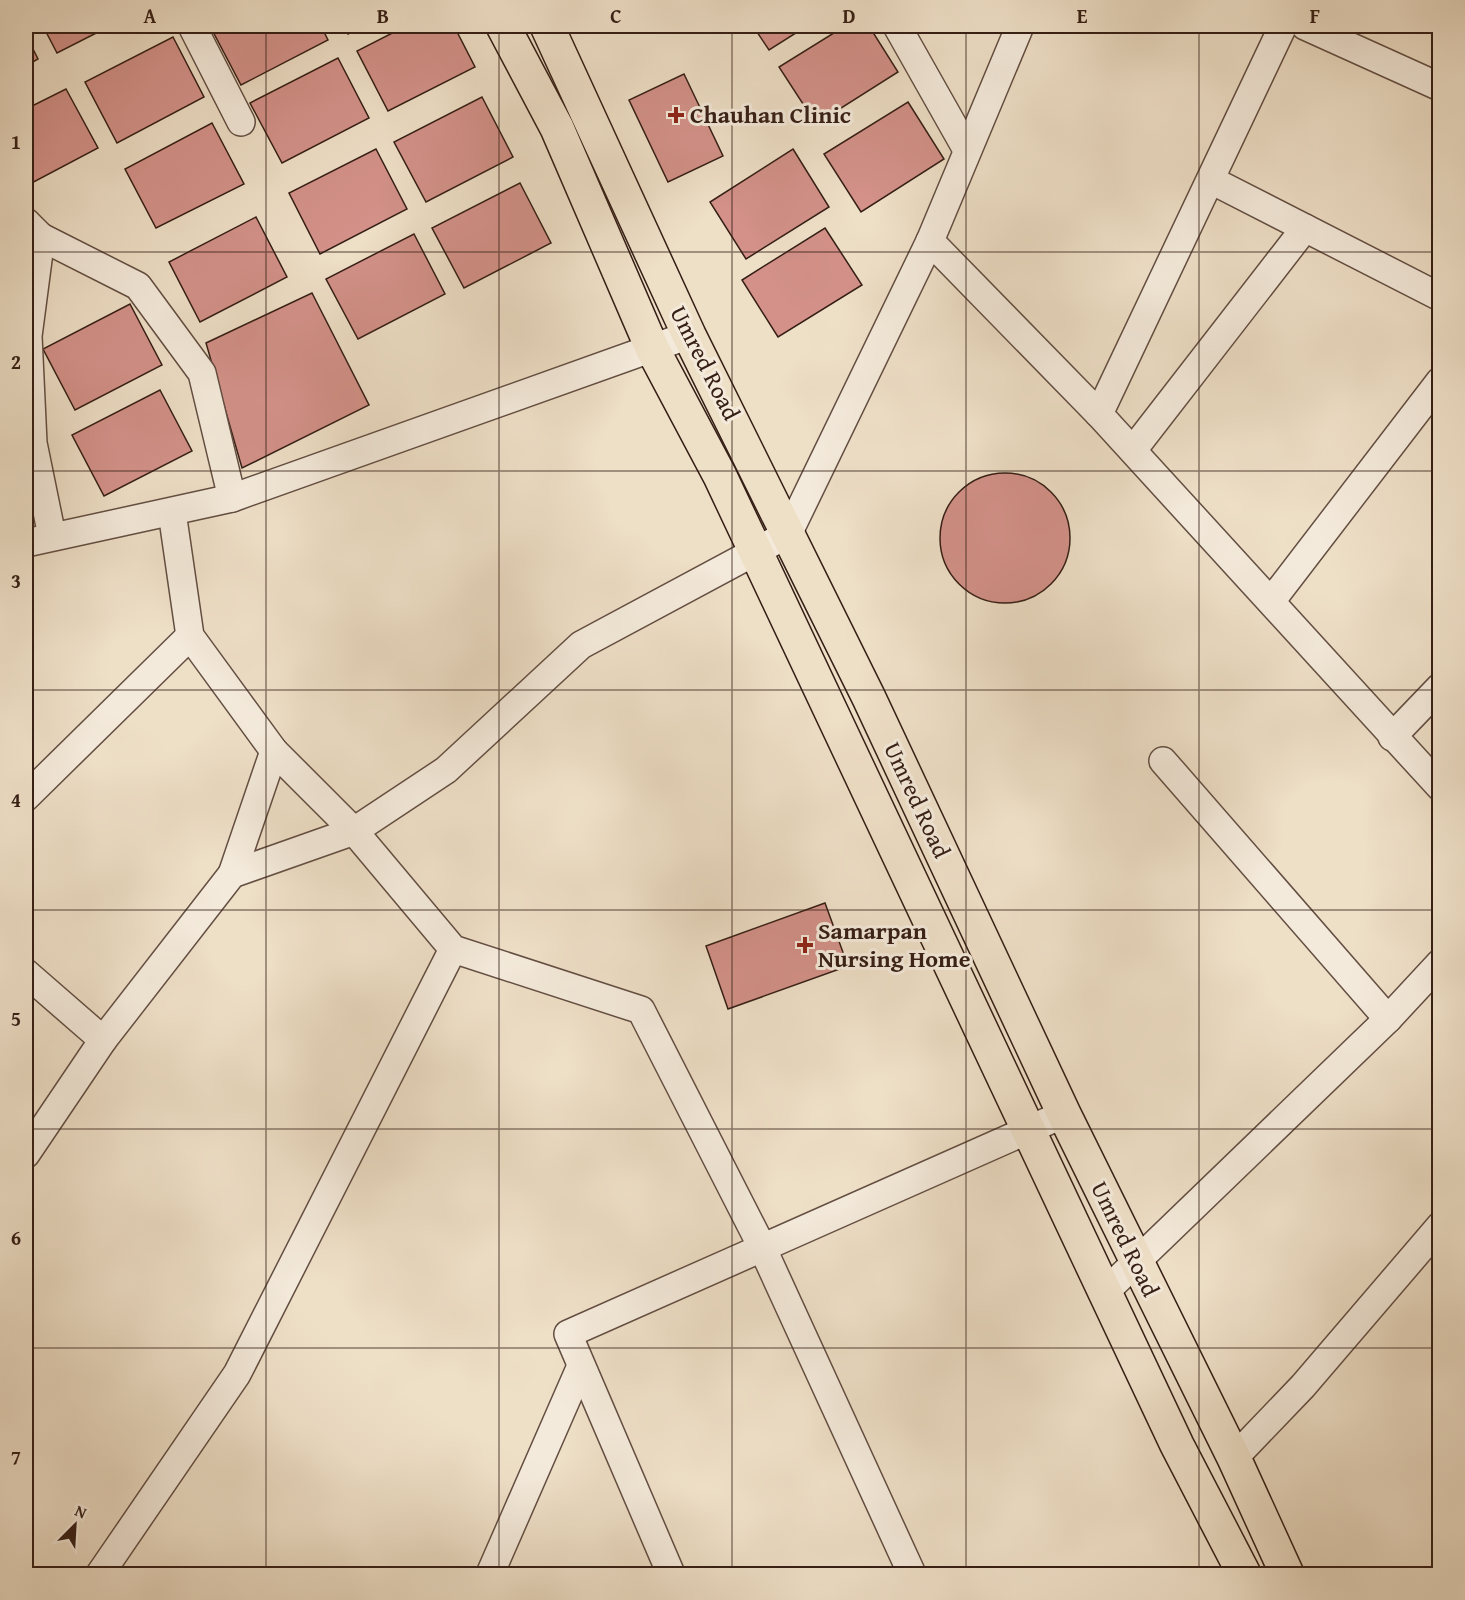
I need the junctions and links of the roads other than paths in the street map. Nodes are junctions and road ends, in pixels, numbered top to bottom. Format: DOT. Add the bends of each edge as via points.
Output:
graph roads {
  1 [pos="192,26"];
  2 [pos="503,26"];
  3 [pos="547,26"];
  4 [pos="897,26"];
  5 [pos="1020,26"];
  6 [pos="1283,26"];
  7 [pos="1305,26"];
  8 [pos="1440,87"];
  9 [pos="241,122"];
  10 [pos="968,150"];
  11 [pos="1211,180"];
  12 [pos="1305,228"];
  13 [pos="33,229"];
  14 [pos="930,241"];
  15 [pos="1440,297"];
  16 [pos="689,334"];
  17 [pos="652,348"];
  18 [pos="1440,381"];
  19 [pos="1099,414"];
  20 [pos="1133,450"];
  21 [pos="232,498"];
  22 [pos="172,512"];
  23 [pos="789,534"];
  24 [pos="52,536"];
  25 [pos="26,543"];
  26 [pos="754,550"];
  27 [pos="1272,600"];
  28 [pos="190,636"];
  29 [pos="1440,687"];
  30 [pos="1392,737"];
  31 [pos="274,752"];
  32 [pos="1163,761"];
  33 [pos="1440,787"];
  34 [pos="26,797"];
  35 [pos="354,831"];
  36 [pos="232,874"];
  37 [pos="453,949"];
  38 [pos="1440,963"];
  39 [pos="26,973"];
  40 [pos="1388,1019"];
  41 [pos="103,1040"];
  42 [pos="1064,1114"];
  43 [pos="1029,1130"];
  44 [pos="26,1154"];
  45 [pos="1440,1226"];
  46 [pos="762,1247"];
  47 [pos="1136,1261"];
  48 [pos="1106,1292"];
  49 [pos="581,1366"];
  50 [pos="1234,1458"];
  51 [pos="100,1575"];
  52 [pos="490,1575"];
  53 [pos="671,1575"];
  54 [pos="912,1575"];
  55 [pos="1244,1575"];
  56 [pos="1287,1575"];
  1 -- 9 [label="street"];
  2 -- 17 [label="main road" via="557,128"];
  3 -- 16 [label="main road, Umred Road"];
  4 -- 10 [label="street"];
  5 -- 10 [label="street"];
  6 -- 11 [label="street"];
  7 -- 8 [label="street"];
  10 -- 14 [label="street"];
  11 -- 12 [label="street"];
  11 -- 19 [label="street"];
  12 -- 15 [label="street"];
  12 -- 20 [label="street"];
  13 -- 21 [label="street" via="138,286 202,373"];
  13 -- 24 [label="street" via="29,348 33,443"];
  14 -- 19 [label="street"];
  14 -- 23 [label="street"];
  16 -- 17 [label="street"];
  16 -- 23 [label="main road, Umred Road"];
  17 -- 21 [label="street"];
  17 -- 26 [label="main road" via="720,476"];
  18 -- 27 [label="street"];
  19 -- 20 [label="street"];
  20 -- 27 [label="street"];
  21 -- 22 [label="street"];
  22 -- 24 [label="street"];
  22 -- 28 [label="street"];
  23 -- 26 [label="street"];
  23 -- 42 [label="main road, Umred Road"];
  24 -- 25 [label="street"];
  26 -- 35 [label="street" via="581,645 446,770"];
  26 -- 43 [label="main road"];
  27 -- 30 [label="street"];
  28 -- 31 [label="street"];
  28 -- 34 [label="street"];
  29 -- 30 [label="street"];
  30 -- 33 [label="street"];
  31 -- 35 [label="street"];
  31 -- 36 [label="street"];
  32 -- 40 [label="street"];
  35 -- 36 [label="street"];
  35 -- 37 [label="street"];
  36 -- 41 [label="street"];
  37 -- 46 [label="street" via="641,1010"];
  37 -- 51 [label="street" via="237,1374"];
  38 -- 40 [label="street"];
  39 -- 41 [label="street"];
  40 -- 47 [label="street"];
  41 -- 44 [label="street"];
  42 -- 43 [label="street"];
  42 -- 47 [label="main road, Umred Road"];
  43 -- 46 [label="street"];
  43 -- 48 [label="main road"];
  45 -- 50 [label="street" via="1303,1386"];
  46 -- 49 [label="street" via="568,1334"];
  46 -- 54 [label="street"];
  47 -- 48 [label="street"];
  47 -- 50 [label="main road, Umred Road"];
  48 -- 55 [label="main road" via="1177,1445"];
  49 -- 52 [label="street"];
  49 -- 53 [label="street"];
  50 -- 56 [label="main road, Umred Road"];
}
